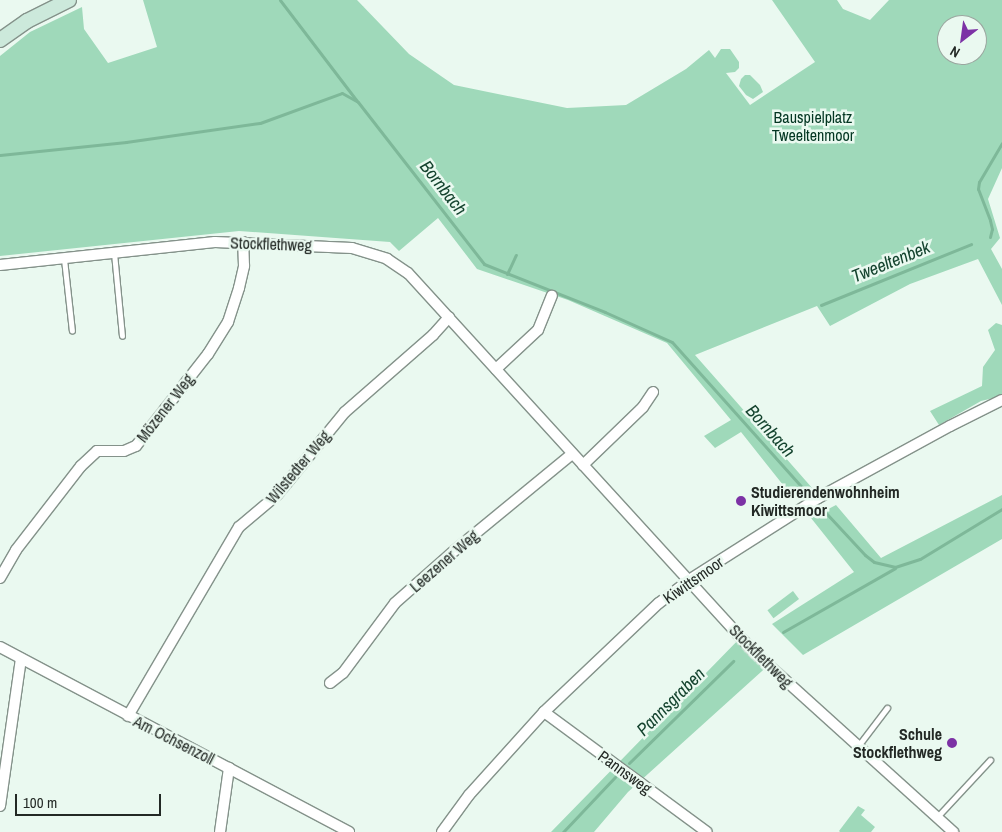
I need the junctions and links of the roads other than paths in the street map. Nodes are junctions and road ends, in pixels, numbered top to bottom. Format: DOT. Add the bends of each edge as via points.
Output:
graph roads {
  1 [pos="69,0"];
  2 [pos="1,38"];
  3 [pos="243,242"];
  4 [pos="114,252"];
  5 [pos="64,258"];
  6 [pos="0,266"];
  7 [pos="552,296"];
  8 [pos="449,317"];
  9 [pos="72,331"];
  10 [pos="122,336"];
  11 [pos="496,369"];
  12 [pos="653,392"];
  13 [pos="1002,400"];
  14 [pos="572,454"];
  15 [pos="583,465"];
  16 [pos="0,578"];
  17 [pos="689,580"];
  18 [pos="0,647"];
  19 [pos="21,658"];
  20 [pos="330,683"];
  21 [pos="887,708"];
  22 [pos="544,712"];
  23 [pos="128,716"];
  24 [pos="857,746"];
  25 [pos="990,760"];
  26 [pos="229,768"];
  27 [pos="0,806"];
  28 [pos="937,818"];
  29 [pos="220,832"];
  30 [pos="348,832"];
  31 [pos="442,832"];
  32 [pos="706,832"];
  33 [pos="952,832"];
  1 -- 2 [label="street"];
  3 -- 4 [label="street, Stockflethweg"];
  3 -- 8 [label="street, Stockflethweg" via="335,246 369,252 408,272"];
  3 -- 16 [label="street, Mözener Weg" via="244,266 234,305 228,322 208,354 136,446 124,451 98,451 81,466 25,538"];
  4 -- 5 [label="street, Stockflethweg"];
  4 -- 10 [label="lane"];
  5 -- 6 [label="street, Stockflethweg"];
  5 -- 9 [label="lane"];
  7 -- 11 [label="street" via="538,330"];
  8 -- 11 [label="street, Stockflethweg"];
  8 -- 23 [label="street, Wilstedter Weg" via="345,412 277,495 239,527"];
  11 -- 14 [label="street, Stockflethweg"];
  12 -- 15 [label="street" via="643,407"];
  13 -- 17 [label="street, Kiwittsmoor" via="823,495"];
  14 -- 15 [label="street, Stockflethweg"];
  14 -- 20 [label="street, Leezener Weg" via="395,604 343,673"];
  15 -- 17 [label="street, Stockflethweg"];
  17 -- 22 [label="street, Kiwittsmoor" via="659,603"];
  17 -- 24 [label="street, Stockflethweg" via="753,651"];
  18 -- 19 [label="street, Am Ochsenzoll"];
  19 -- 23 [label="street, Am Ochsenzoll"];
  19 -- 27 [label="street"];
  21 -- 24 [label="lane"];
  22 -- 31 [label="street, Kiwittsmoor" via="469,795"];
  22 -- 32 [label="street, Pannsweg"];
  23 -- 26 [label="street, Am Ochsenzoll"];
  24 -- 28 [label="street, Stockflethweg"];
  25 -- 28 [label="lane"];
  26 -- 29 [label="street"];
  26 -- 30 [label="street, Am Ochsenzoll"];
  28 -- 33 [label="street, Stockflethweg"];
}
